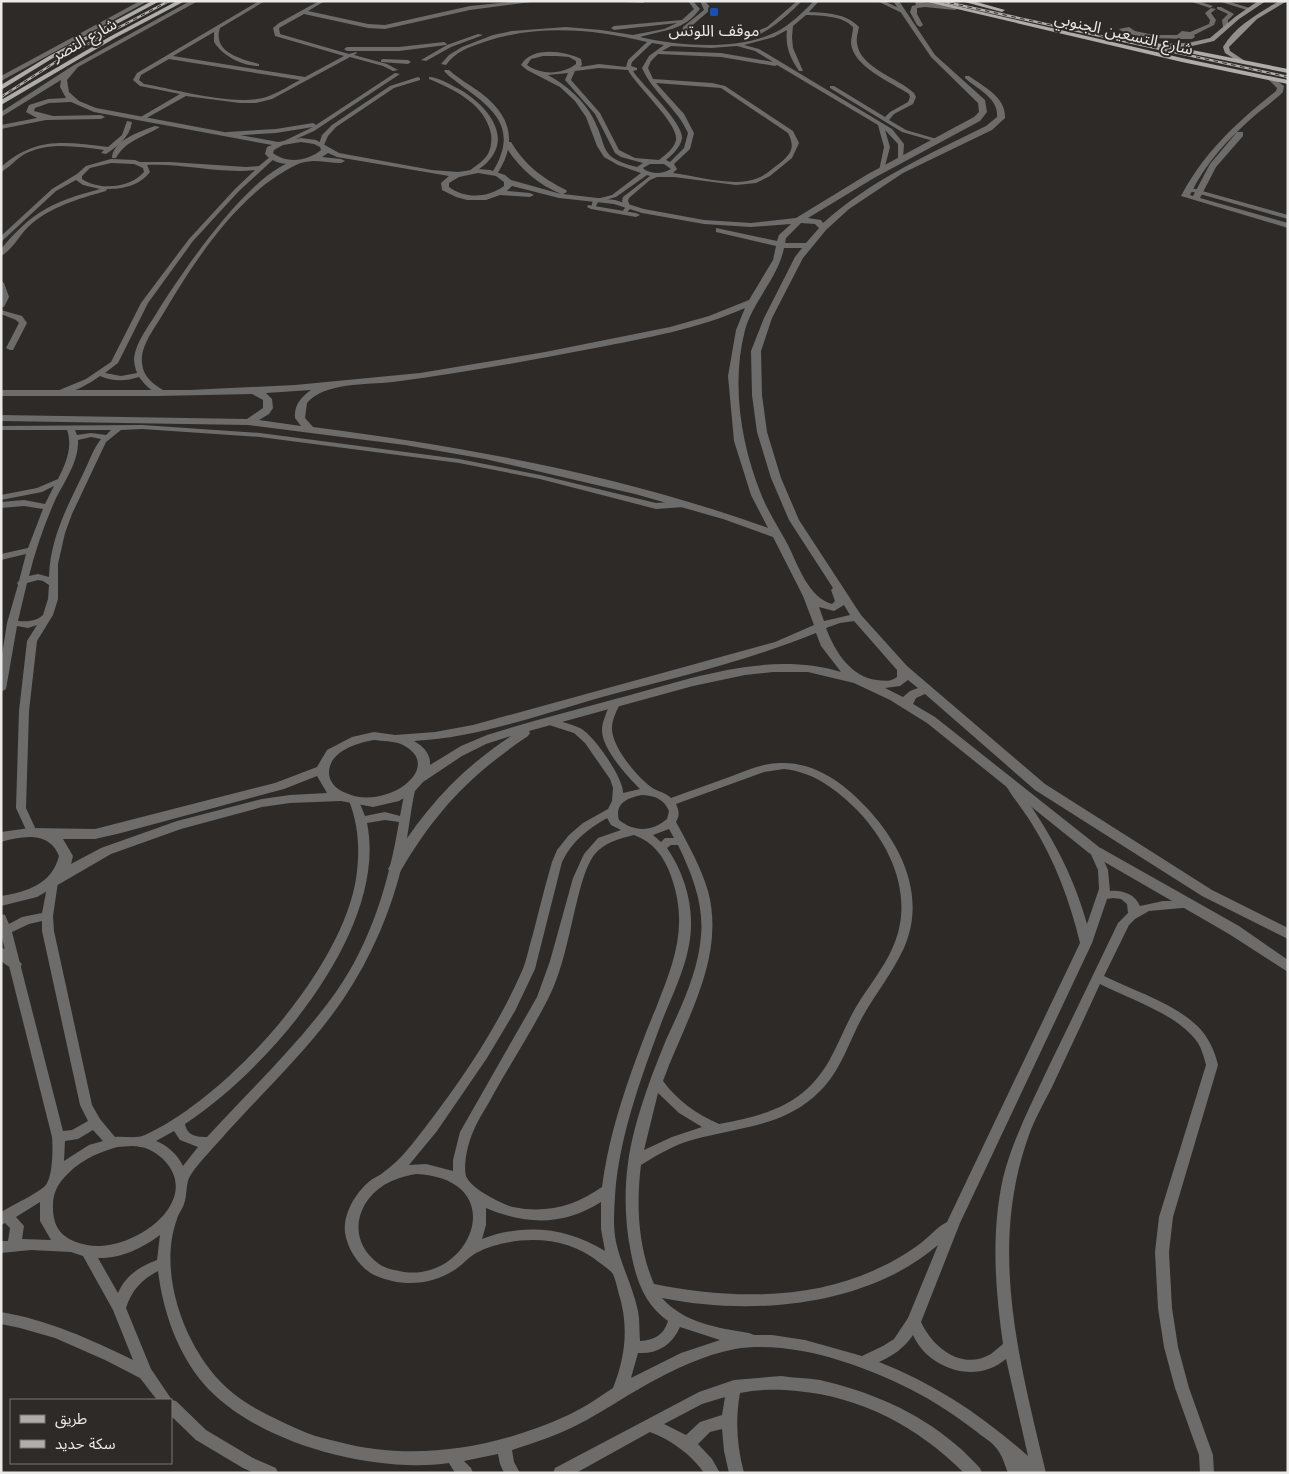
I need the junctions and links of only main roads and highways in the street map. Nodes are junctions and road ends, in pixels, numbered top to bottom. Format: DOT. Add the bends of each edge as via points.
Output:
graph roads {
  1 [pos="157,1"];
  2 [pos="964,1"];
  3 [pos="1263,1"];
  4 [pos="1283,1"];
  5 [pos="178,2"];
  6 [pos="925,3"];
  7 [pos="1249,5"];
  8 [pos="111,18"];
  9 [pos="120,19"];
  10 [pos="124,31"];
  11 [pos="136,33"];
  12 [pos="1201,43"];
  13 [pos="1159,46"];
  14 [pos="1226,47"];
  15 [pos="41,56"];
  16 [pos="1214,56"];
  17 [pos="51,58"];
  18 [pos="1243,62"];
  19 [pos="1202,65"];
  20 [pos="1288,72"];
  21 [pos="1288,82"];
  22 [pos="1,88"];
  23 [pos="1,104"];
  1 -- 9 [label="main road, شارع النصر"];
  2 -- 13 [label="main road, شارع التسعين الجنوبي"];
  3 -- 7 [label="main road"];
  4 -- 14 [label="main road" via="1251,21"];
  5 -- 10 [label="main road, شارع النصر"];
  6 -- 19 [label="main road, شارع التسعين الجنوبي"];
  7 -- 12 [label="main road" via="1216,38"];
  8 -- 9 [label="main road"];
  9 -- 17 [label="main road, شارع النصر"];
  10 -- 11 [label="main road"];
  10 -- 23 [label="main road, شارع النصر" via="71,67"];
  12 -- 13 [label="main road"];
  12 -- 14 [label="main road"];
  13 -- 16 [label="main road, شارع التسعين الجنوبي"];
  14 -- 18 [label="main road" via="1229,54"];
  15 -- 17 [label="main road"];
  16 -- 18 [label="main road, شارع التسعين الجنوبي"];
  16 -- 19 [label="main road"];
  17 -- 22 [label="main road, شارع النصر"];
  18 -- 20 [label="main road, شارع التسعين الجنوبي"];
  19 -- 21 [label="main road, شارع التسعين الجنوبي"];
}
